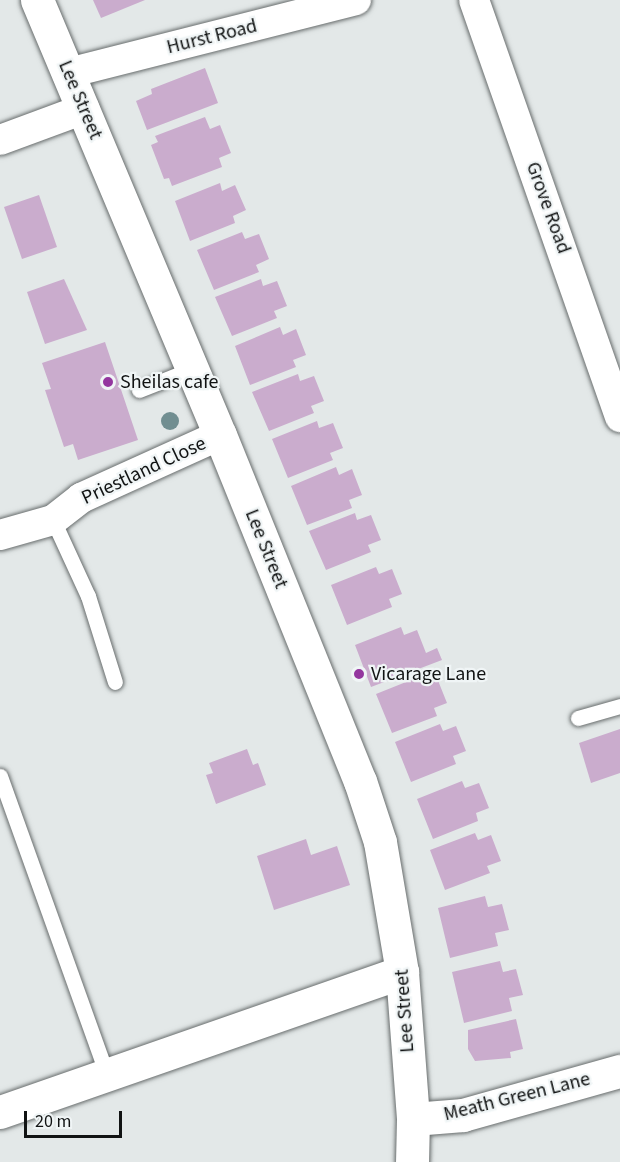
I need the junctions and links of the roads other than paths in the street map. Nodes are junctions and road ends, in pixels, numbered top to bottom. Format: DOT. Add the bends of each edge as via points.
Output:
graph roads {
  1 [pos="37,0"];
  2 [pos="356,0"];
  3 [pos="474,0"];
  4 [pos="68,74"];
  5 [pos="84,109"];
  6 [pos="0,140"];
  7 [pos="192,369"];
  8 [pos="613,369"];
  9 [pos="139,390"];
  10 [pos="620,417"];
  11 [pos="220,435"];
  12 [pos="53,520"];
  13 [pos="2,534"];
  14 [pos="114,682"];
  15 [pos="620,706"];
  16 [pos="578,718"];
  17 [pos="0,776"];
  18 [pos="402,972"];
  19 [pos="620,1071"];
  20 [pos="107,1075"];
  21 [pos="0,1112"];
  22 [pos="413,1119"];
  23 [pos="412,1162"];
  1 -- 4 [label="street, Lee Street"];
  2 -- 4 [label="street, Hurst Road"];
  3 -- 8 [label="street, Grove Road"];
  4 -- 5 [label="street, Lee Street"];
  5 -- 6 [label="street"];
  5 -- 7 [label="street, Lee Street"];
  7 -- 9 [label="lane"];
  7 -- 11 [label="street, Lee Street"];
  8 -- 10 [label="street, Grove Road"];
  11 -- 12 [label="street, Priestland Close" via="81,498"];
  11 -- 18 [label="street, Lee Street" via="360,781 380,842"];
  12 -- 13 [label="street, Priestland Close"];
  12 -- 14 [label="lane" via="88,596"];
  15 -- 16 [label="lane"];
  17 -- 20 [label="lane"];
  18 -- 20 [label="street"];
  18 -- 22 [label="street, Lee Street"];
  19 -- 22 [label="street, Meath Green Lane" via="463,1115"];
  20 -- 21 [label="street"];
  22 -- 23 [label="street, Lee Street"];
}
